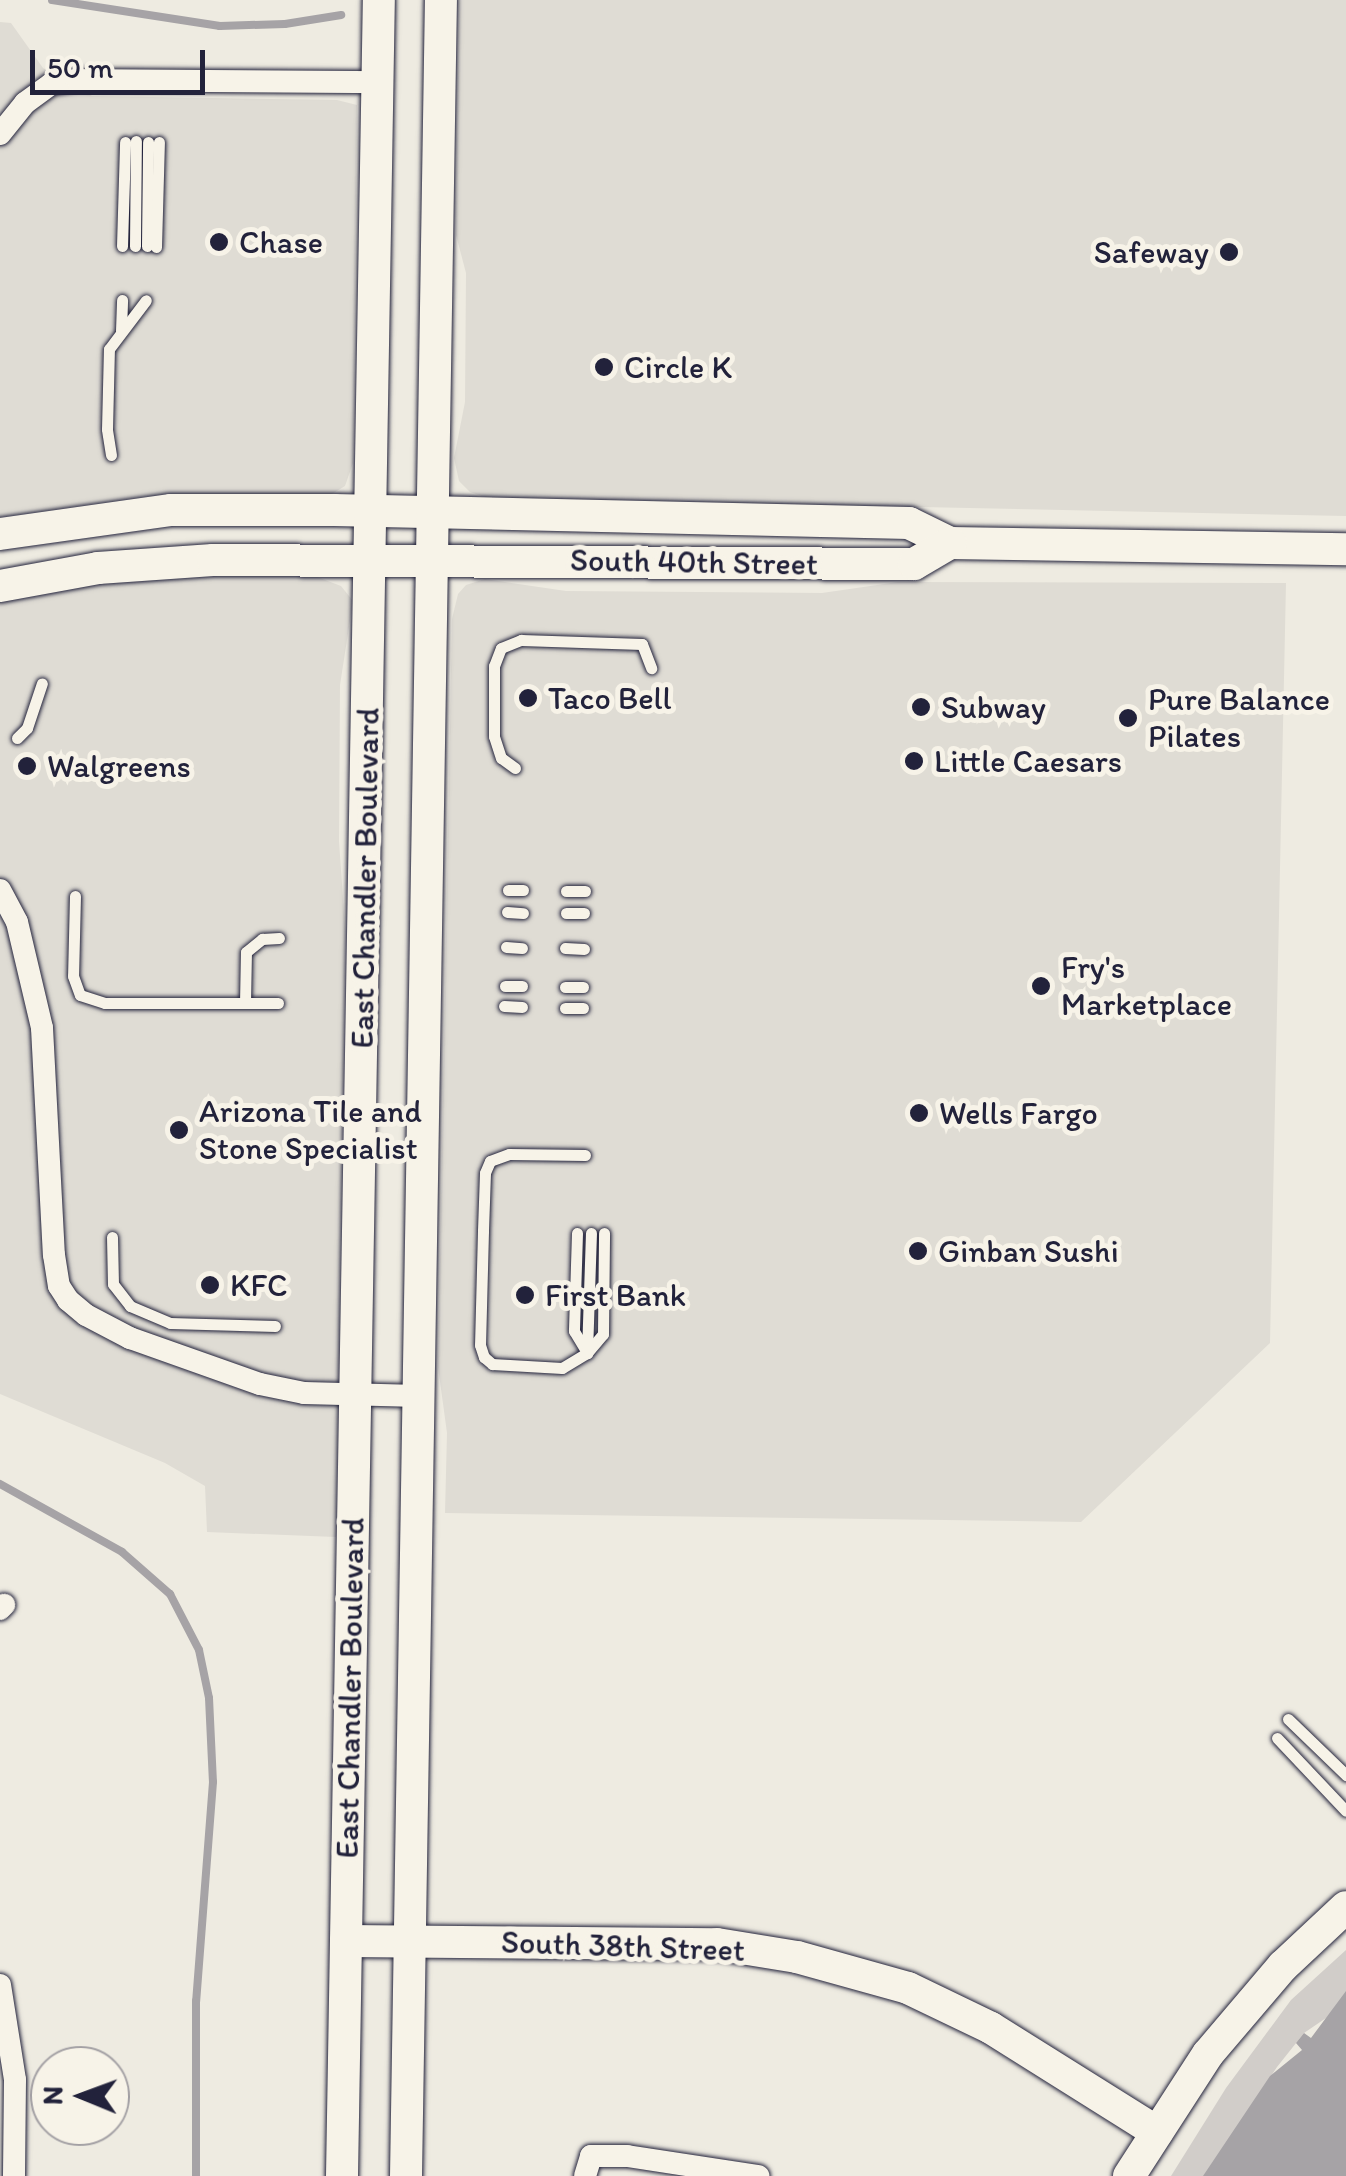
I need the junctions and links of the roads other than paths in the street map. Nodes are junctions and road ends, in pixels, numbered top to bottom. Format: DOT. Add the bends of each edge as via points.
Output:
graph roads {
  1 [pos="379,0"];
  2 [pos="441,0"];
  3 [pos="378,82"];
  4 [pos="0,134"];
  5 [pos="140,246"];
  6 [pos="134,303"];
  7 [pos="111,455"];
  8 [pos="372,510"];
  9 [pos="434,512"];
  10 [pos="0,534"];
  11 [pos="950,543"];
  12 [pos="1346,549"];
  13 [pos="371,560"];
  14 [pos="433,560"];
  15 [pos="0,586"];
  16 [pos="651,668"];
  17 [pos="42,683"];
  18 [pos="17,738"];
  19 [pos="515,768"];
  20 [pos="0,890"];
  21 [pos="508,890"];
  22 [pos="523,890"];
  23 [pos="566,891"];
  24 [pos="585,891"];
  25 [pos="75,896"];
  26 [pos="507,912"];
  27 [pos="523,913"];
  28 [pos="566,913"];
  29 [pos="584,914"];
  30 [pos="279,938"];
  31 [pos="506,947"];
  32 [pos="522,948"];
  33 [pos="566,948"];
  34 [pos="584,948"];
  35 [pos="505,986"];
  36 [pos="522,986"];
  37 [pos="565,987"];
  38 [pos="584,987"];
  39 [pos="245,1003"];
  40 [pos="278,1003"];
  41 [pos="504,1006"];
  42 [pos="522,1007"];
  43 [pos="565,1008"];
  44 [pos="583,1008"];
  45 [pos="585,1155"];
  46 [pos="577,1233"];
  47 [pos="598,1233"];
  48 [pos="112,1237"];
  49 [pos="275,1326"];
  50 [pos="587,1353"];
  51 [pos="355,1394"];
  52 [pos="418,1396"];
  53 [pos="1288,1719"];
  54 [pos="1277,1738"];
  55 [pos="1344,1772"];
  56 [pos="1323,1786"];
  57 [pos="1346,1811"];
  58 [pos="1346,1907"];
  59 [pos="410,1940"];
  60 [pos="346,1941"];
  61 [pos="0,1985"];
  62 [pos="1156,2132"];
  63 [pos="588,2166"];
  64 [pos="14,2176"];
  65 [pos="342,2176"];
  66 [pos="406,2176"];
  67 [pos="758,2176"];
  68 [pos="1130,2176"];
  1 -- 3 [label="main road, East Chandler Boulevard"];
  2 -- 9 [label="main road, East Chandler Boulevard"];
  3 -- 4 [label="street" via="76,80 51,84"];
  3 -- 8 [label="main road, East Chandler Boulevard"];
  5 -- 5 [label="lane" via="142,142"];
  6 -- 7 [label="lane" via="109,349"];
  8 -- 9 [label="main road, South 40th Street"];
  8 -- 10 [label="main road, South 40th Street" via="170,510"];
  8 -- 13 [label="main road, East Chandler Boulevard"];
  9 -- 11 [label="main road, South 40th Street" via="909,523"];
  9 -- 14 [label="main road, East Chandler Boulevard"];
  11 -- 12 [label="main road, South 40th Street"];
  11 -- 14 [label="main road, South 40th Street" via="914,564"];
  13 -- 14 [label="main road, South 40th Street"];
  13 -- 15 [label="main road, South 40th Street" via="130,564"];
  13 -- 51 [label="main road, East Chandler Boulevard"];
  14 -- 52 [label="main road, East Chandler Boulevard"];
  16 -- 19 [label="lane" via="642,644 521,640 501,648 494,666 494,736 502,758"];
  17 -- 18 [label="lane"];
  20 -- 51 [label="street" via="17,922 42,1028 54,1255 68,1300 130,1338 260,1384"];
  21 -- 22 [label="lane"];
  23 -- 24 [label="lane"];
  25 -- 39 [label="lane" via="72,976 80,996 105,1003"];
  26 -- 27 [label="lane"];
  28 -- 29 [label="lane"];
  30 -- 39 [label="lane" via="262,939 246,952"];
  31 -- 32 [label="lane"];
  33 -- 34 [label="lane"];
  35 -- 36 [label="lane"];
  37 -- 38 [label="lane"];
  39 -- 40 [label="lane"];
  41 -- 42 [label="lane"];
  43 -- 44 [label="lane"];
  45 -- 50 [label="lane" via="509,1154 490,1161 480,1345 492,1364 562,1368"];
  46 -- 50 [label="lane" via="574,1331"];
  47 -- 50 [label="lane"];
  48 -- 49 [label="lane" via="113,1284 130,1306 170,1323"];
  51 -- 52 [label="street"];
  51 -- 60 [label="main road, East Chandler Boulevard"];
  52 -- 59 [label="main road, East Chandler Boulevard"];
  53 -- 55 [label="lane"];
  54 -- 56 [label="lane"];
  55 -- 56 [label="lane"];
  56 -- 57 [label="lane"];
  58 -- 62 [label="main road" via="1283,1966 1208,2054"];
  59 -- 60 [label="main road, South 38th Street"];
  59 -- 62 [label="main road, South 38th Street" via="718,1944 798,1957 908,1988 992,2028"];
  59 -- 66 [label="main road, East Chandler Boulevard"];
  60 -- 65 [label="main road, East Chandler Boulevard"];
  61 -- 64 [label="street" via="15,2080"];
  62 -- 68 [label="main road"];
  63 -- 67 [label="street" via="627,2156"];
}
